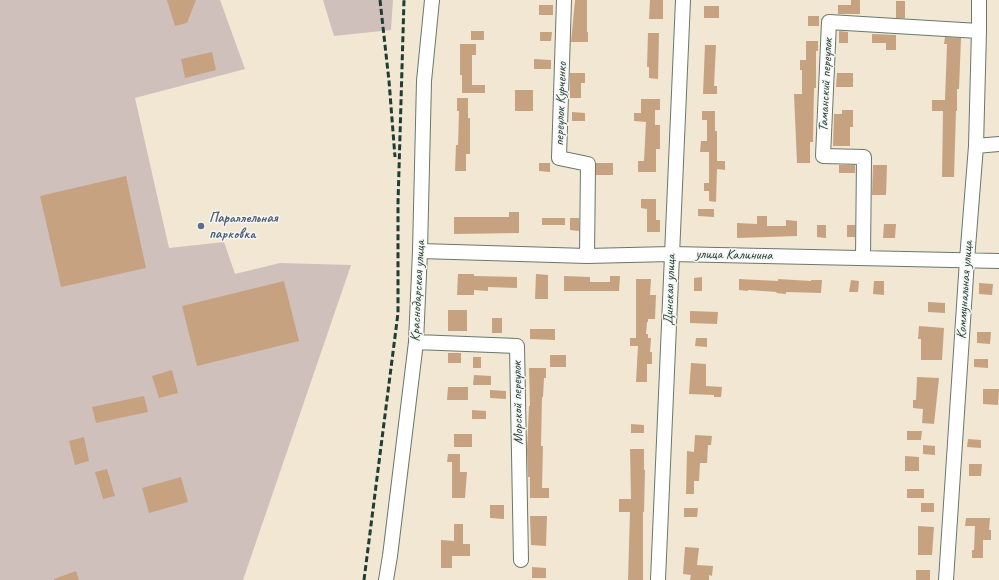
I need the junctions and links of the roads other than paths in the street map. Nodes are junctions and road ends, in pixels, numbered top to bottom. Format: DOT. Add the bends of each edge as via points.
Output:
graph roads {
  1 [pos="432,0"];
  2 [pos="564,0"];
  3 [pos="683,0"];
  4 [pos="979,0"];
  5 [pos="979,31"];
  6 [pos="999,144"];
  7 [pos="976,146"];
  8 [pos="420,251"];
  9 [pos="671,254"];
  10 [pos="587,256"];
  11 [pos="863,258"];
  12 [pos="967,260"];
  13 [pos="999,260"];
  14 [pos="416,342"];
  15 [pos="521,560"];
  16 [pos="386,580"];
  17 [pos="658,580"];
  18 [pos="946,580"];
  1 -- 8 [label="street, Краснодарская улица" via="424,81"];
  2 -- 10 [label="street, переулок Курченко" via="559,158 588,164"];
  3 -- 9 [label="street, Динская улица"];
  4 -- 5 [label="street, Коммунальная улица"];
  5 -- 7 [label="street, Коммунальная улица"];
  5 -- 11 [label="street, Таманский переулок" via="829,22 823,156 864,157"];
  6 -- 7 [label="street"];
  7 -- 12 [label="street, Коммунальная улица"];
  8 -- 10 [label="street, улица Калинина"];
  8 -- 14 [label="street, Краснодарская улица"];
  9 -- 10 [label="street, улица Калинина"];
  9 -- 11 [label="street, улица Калинина"];
  9 -- 17 [label="street, Динская улица"];
  11 -- 12 [label="street, улица Калинина"];
  12 -- 13 [label="street, улица Калинина"];
  12 -- 18 [label="street, Коммунальная улица"];
  14 -- 15 [label="street, Морской переулок" via="517,346"];
  14 -- 16 [label="street, Краснодарская улица"];
}
